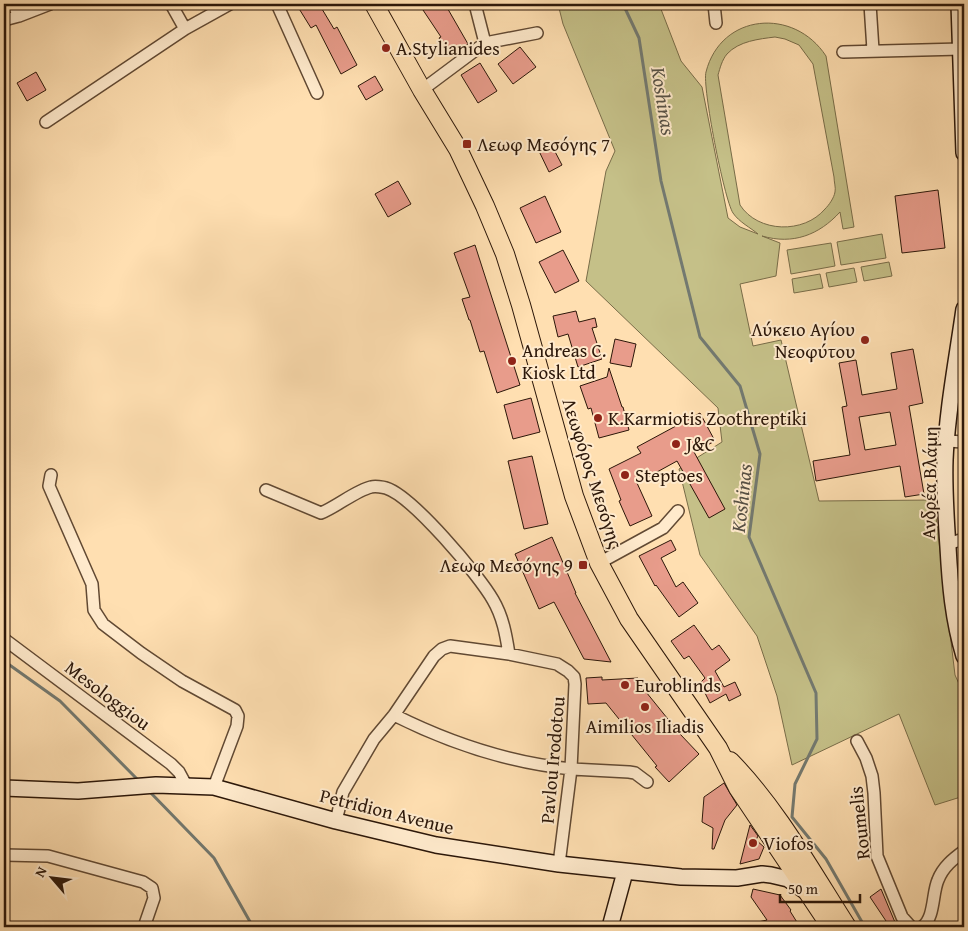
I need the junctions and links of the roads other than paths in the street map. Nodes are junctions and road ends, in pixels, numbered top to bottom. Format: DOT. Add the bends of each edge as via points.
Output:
graph roads {
  1 [pos="13,4"];
  2 [pos="50,4"];
  3 [pos="171,4"];
  4 [pos="230,4"];
  5 [pos="277,4"];
  6 [pos="374,4"];
  7 [pos="476,4"];
  8 [pos="714,4"];
  9 [pos="870,4"];
  10 [pos="959,4"];
  11 [pos="19,16"];
  12 [pos="4,20"];
  13 [pos="716,23"];
  14 [pos="962,23"];
  15 [pos="185,29"];
  16 [pos="537,33"];
  17 [pos="486,43"];
  18 [pos="961,49"];
  19 [pos="873,50"];
  20 [pos="843,52"];
  21 [pos="422,90"];
  22 [pos="317,93"];
  23 [pos="46,122"];
  24 [pos="964,153"];
  25 [pos="964,309"];
  26 [pos="947,441"];
  27 [pos="964,442"];
  28 [pos="51,475"];
  29 [pos="266,490"];
  30 [pos="678,511"];
  31 [pos="964,539"];
  32 [pos="947,544"];
  33 [pos="599,563"];
  34 [pos="4,639"];
  35 [pos="509,654"];
  36 [pos="964,656"];
  37 [pos="394,715"];
  38 [pos="857,741"];
  39 [pos="718,748"];
  40 [pos="572,769"];
  41 [pos="647,782"];
  42 [pos="181,785"];
  43 [pos="214,787"];
  44 [pos="4,788"];
  45 [pos="336,821"];
  46 [pos="774,841"];
  47 [pos="964,851"];
  48 [pos="4,855"];
  49 [pos="559,864"];
  50 [pos="625,872"];
  51 [pos="762,874"];
  52 [pos="818,908"];
  53 [pos="925,924"];
  54 [pos="144,927"];
  55 [pos="610,927"];
  56 [pos="831,927"];
  57 [pos="847,927"];
  58 [pos="911,927"];
  1 -- 11 [label="street"];
  2 -- 11 [label="street"];
  3 -- 15 [label="street"];
  4 -- 15 [label="street"];
  5 -- 22 [label="street"];
  6 -- 21 [label="main road, Λεωφόρος Μεσόγης"];
  7 -- 17 [label="street"];
  8 -- 13 [label="street"];
  9 -- 19 [label="street"];
  10 -- 14 [label="street"];
  11 -- 12 [label="street"];
  14 -- 18 [label="street"];
  15 -- 23 [label="street"];
  16 -- 17 [label="street"];
  17 -- 21 [label="street"];
  18 -- 19 [label="street"];
  18 -- 24 [label="street"];
  19 -- 20 [label="street"];
  21 -- 33 [label="main road, Λεωφόρος Μεσόγης" via="458,149 505,254 574,496"];
  25 -- 26 [label="street, Ανδρέα Βλάμη"];
  26 -- 27 [label="street"];
  26 -- 32 [label="street, Ανδρέα Βλάμη"];
  28 -- 43 [label="street" via="49,486 92,584 94,610 103,624 182,681 235,710 237,726"];
  29 -- 35 [label="street" via="321,513 371,486 386,488 402,497 462,557 493,599"];
  30 -- 33 [label="street" via="663,528"];
  31 -- 32 [label="street"];
  32 -- 36 [label="street, Ανδρέα Βλάμη" via="954,620"];
  33 -- 39 [label="main road, Λεωφόρος Μεσόγης" via="629,619"];
  34 -- 42 [label="street, Mesologgiou" via="171,764 179,772"];
  35 -- 37 [label="street, Pavlou Irodotou" via="450,646 442,649"];
  35 -- 40 [label="street, Pavlou Irodotou" via="557,664 574,677"];
  37 -- 40 [label="street" via="430,733 480,751"];
  37 -- 45 [label="street" via="374,739 343,792"];
  38 -- 58 [label="street, Roumelis" via="872,776 878,856 902,917"];
  39 -- 46 [label="main road, Λεωφόρος Μεσόγης" via="738,788"];
  39 -- 57 [label="main road, Λεωφόρος Μεσόγης" via="746,777 780,823"];
  40 -- 41 [label="street" via="629,772"];
  40 -- 49 [label="street, Pavlou Irodotou"];
  42 -- 43 [label="street, Petridion Avenue"];
  42 -- 44 [label="street, Petridion Avenue" via="78,790"];
  43 -- 45 [label="street, Petridion Avenue"];
  45 -- 49 [label="street, Petridion Avenue" via="436,846"];
  46 -- 51 [label="street" via="778,848 776,858"];
  46 -- 52 [label="main road, Λεωφόρος Μεσόγης"];
  47 -- 53 [label="street" via="946,866 938,879"];
  48 -- 54 [label="street" via="48,856 143,882 152,888 154,898"];
  49 -- 50 [label="street, Petridion Avenue"];
  50 -- 51 [label="street, Petridion Avenue" via="713,879"];
  50 -- 55 [label="street"];
  51 -- 52 [label="street, Petridion Avenue" via="780,876 795,884"];
  52 -- 56 [label="main road, Λεωφόρος Μεσόγης"];
}
